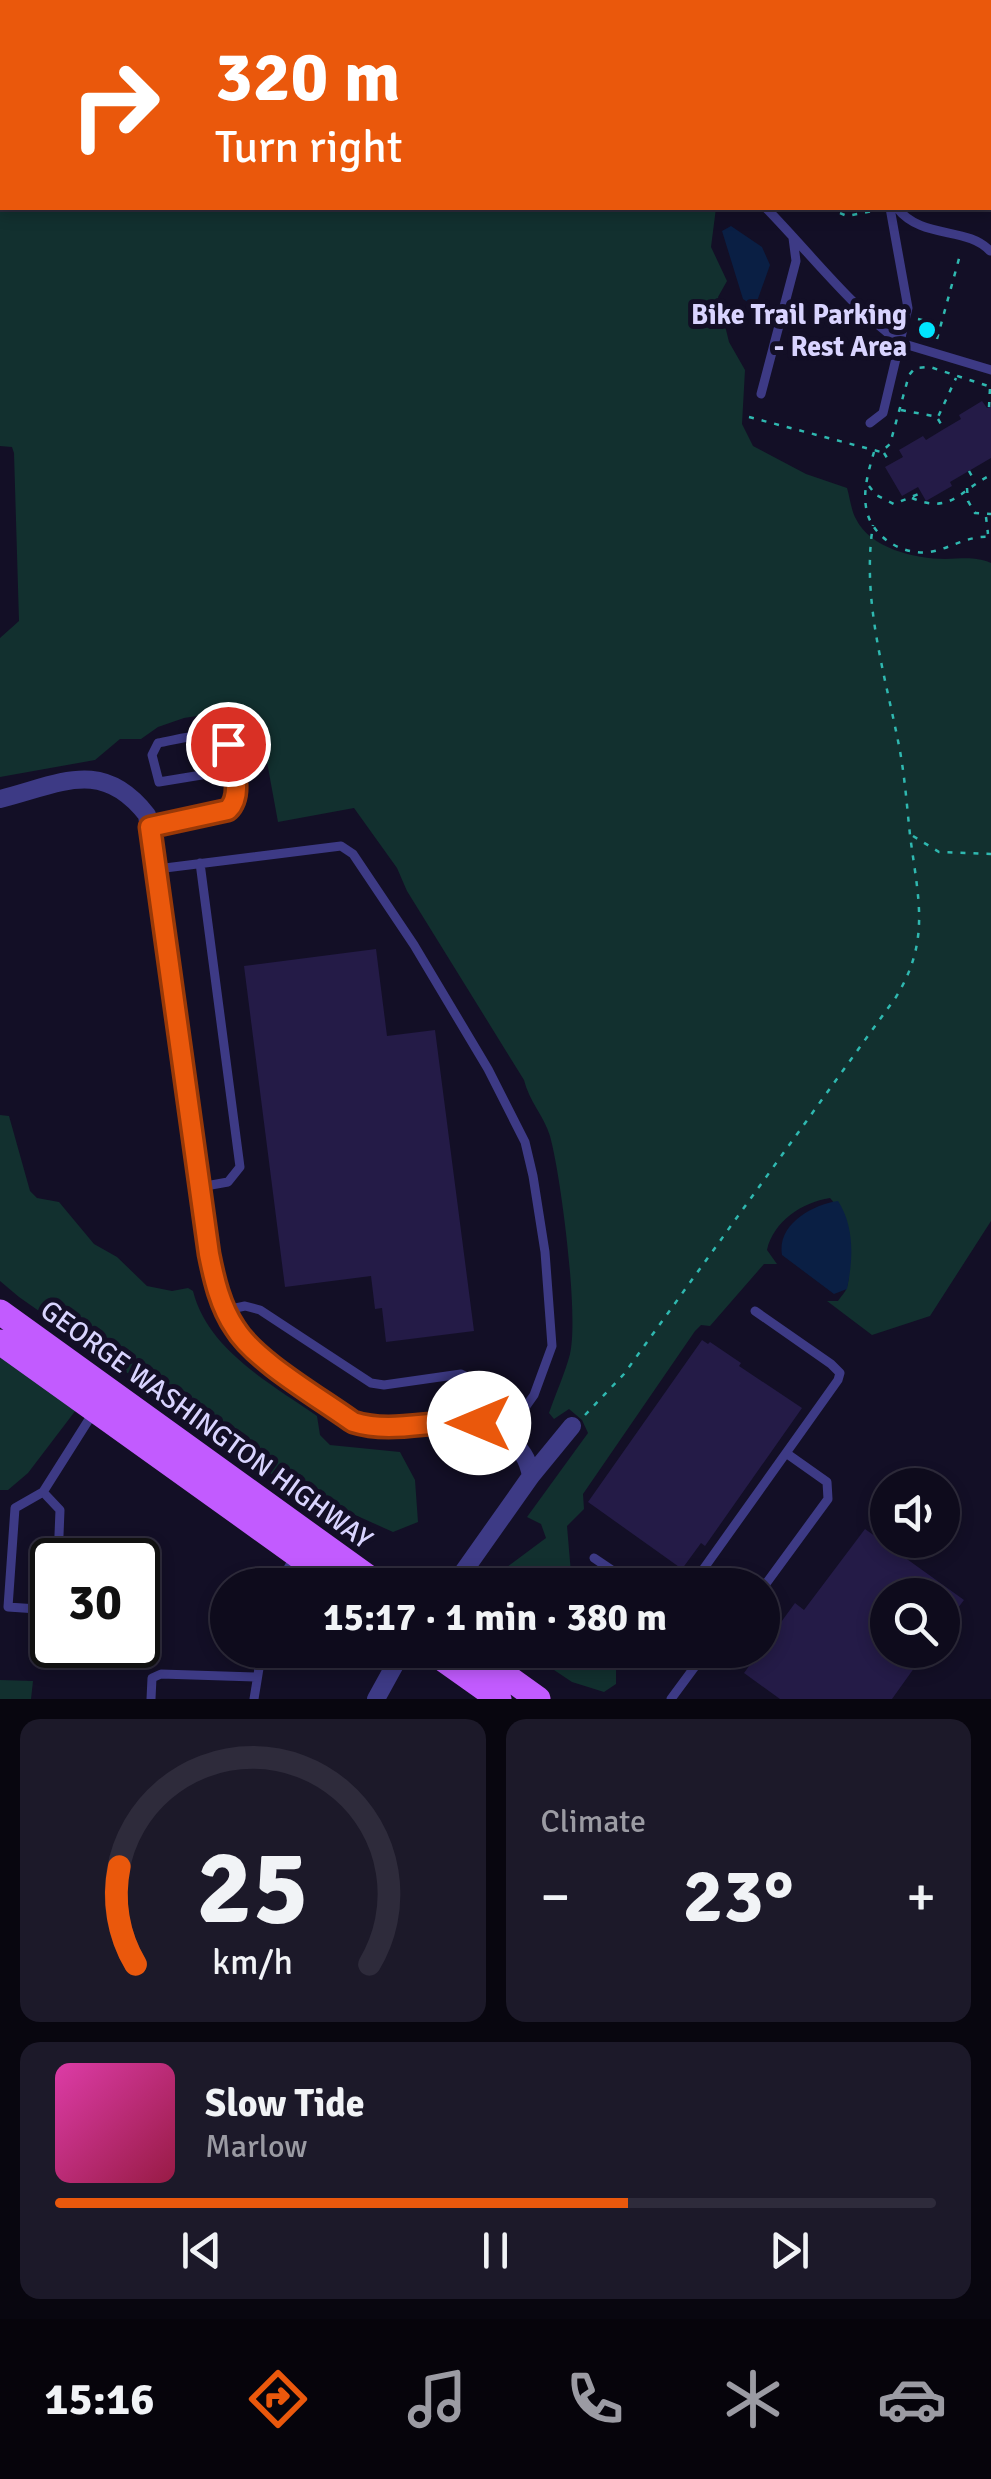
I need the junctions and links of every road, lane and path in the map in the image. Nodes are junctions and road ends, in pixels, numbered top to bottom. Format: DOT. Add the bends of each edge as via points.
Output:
graph roads {
  1 [pos="768,210"];
  2 [pos="833,210"];
  3 [pos="873,210"];
  4 [pos="889,210"];
  5 [pos="891,210"];
  6 [pos="789,231"];
  7 [pos="990,252"];
  8 [pos="960,254"];
  9 [pos="902,343"];
  10 [pos="934,352"];
  11 [pos="991,370"];
  12 [pos="956,378"];
  13 [pos="990,387"];
  14 [pos="760,394"];
  15 [pos="988,407"];
  16 [pos="900,410"];
  17 [pos="938,418"];
  18 [pos="870,423"];
  19 [pos="944,429"];
  20 [pos="874,450"];
  21 [pos="884,451"];
  22 [pos="891,464"];
  23 [pos="969,471"];
  24 [pos="991,475"];
  25 [pos="983,479"];
  26 [pos="868,480"];
  27 [pos="976,483"];
  28 [pos="991,484"];
  29 [pos="967,488"];
  30 [pos="921,493"];
  31 [pos="912,498"];
  32 [pos="988,515"];
  33 [pos="873,525"];
  34 [pos="990,536"];
  35 [pos="232,770"];
  36 [pos="0,800"];
  37 [pos="150,827"];
  38 [pos="910,834"];
  39 [pos="991,854"];
  40 [pos="200,863"];
  41 [pos="157,869"];
  42 [pos="200,1187"];
  43 [pos="226,1310"];
  44 [pos="755,1311"];
  45 [pos="0,1312"];
  46 [pos="0,1342"];
  47 [pos="94,1411"];
  48 [pos="479,1423"];
  49 [pos="572,1426"];
  50 [pos="505,1436"];
  51 [pos="786,1454"];
  52 [pos="532,1476"];
  53 [pos="43,1492"];
  54 [pos="59,1538"];
  55 [pos="296,1554"];
  56 [pos="594,1558"];
  57 [pos="288,1568"];
  58 [pos="315,1568"];
  59 [pos="355,1568"];
  60 [pos="466,1568"];
  61 [pos="609,1568"];
  62 [pos="704,1568"];
  63 [pos="778,1568"];
  64 [pos="30,1608"];
  65 [pos="257,1668"];
  66 [pos="393,1668"];
  67 [pos="455,1668"];
  68 [pos="495,1668"];
  69 [pos="693,1668"];
  70 [pos="255,1677"];
  71 [pos="151,1699"];
  72 [pos="254,1699"];
  73 [pos="376,1699"];
  74 [pos="499,1699"];
  75 [pos="538,1699"];
  76 [pos="671,1699"];
  1 -- 6 [label="lane"];
  2 -- 3 [label="path" via="847,216"];
  4 -- 9 [label="lane" via="907,299"];
  5 -- 7 [label="lane"];
  6 -- 9 [label="lane"];
  6 -- 14 [label="lane" via="796,261"];
  8 -- 10 [label="path"];
  9 -- 10 [label="lane"];
  9 -- 18 [label="lane" via="883,413"];
  10 -- 11 [label="lane"];
  12 -- 17 [label="path"];
  13 -- 15 [label="path"];
  16 -- 17 [label="path"];
  17 -- 19 [label="path"];
  20 -- 26 [label="path"];
  21 -- 22 [label="path"];
  23 -- 27 [label="path"];
  24 -- 25 [label="path"];
  25 -- 27 [label="path"];
  25 -- 28 [label="path"];
  26 -- 31 [label="path" via="889,504"];
  26 -- 33 [label="path" via="866,510"];
  27 -- 29 [label="path"];
  29 -- 31 [label="path" via="943,504"];
  29 -- 32 [label="path" via="971,508"];
  30 -- 31 [label="path"];
  32 -- 34 [label="path"];
  33 -- 34 [label="path" via="893,545 916,552"];
  33 -- 38 [label="path" via="872,606"];
  35 -- 35 [label="lane" via="221,736 158,743 152,755 159,782"];
  35 -- 37 [label="lane" via="237,791 228,810"];
  36 -- 37 [label="street" via="101,779 134,798"];
  37 -- 41 [label="street"];
  38 -- 39 [label="path" via="939,852"];
  38 -- 49 [label="path" via="920,938 908,976 624,1374"];
  40 -- 41 [label="lane"];
  40 -- 42 [label="lane" via="240,1167 228,1182"];
  40 -- 50 [label="lane" via="341,846 353,854 488,1069 525,1142 534,1176 552,1346 534,1395"];
  41 -- 42 [label="street"];
  42 -- 43 [label="street"];
  43 -- 48 [label="street" via="251,1348 353,1422 372,1428"];
  43 -- 48 [label="lane" via="260,1310 372,1383 468,1377"];
  44 -- 51 [label="lane" via="840,1373"];
  45 -- 59 [label="main road, GEORGE WASHINGTON HIGHWAY"];
  46 -- 47 [label="main road, GEORGE WASHINGTON HIGHWAY"];
  47 -- 53 [label="lane"];
  47 -- 55 [label="main road, GEORGE WASHINGTON HIGHWAY"];
  48 -- 50 [label="street"];
  49 -- 52 [label="street"];
  50 -- 52 [label="street" via="528,1459"];
  51 -- 62 [label="lane"];
  51 -- 63 [label="lane" via="828,1482 830,1491"];
  52 -- 60 [label="street"];
  53 -- 54 [label="lane" via="60,1510"];
  53 -- 64 [label="lane" via="15,1508 8,1607"];
  55 -- 57 [label="lane"];
  55 -- 58 [label="main road, GEORGE WASHINGTON HIGHWAY"];
  56 -- 61 [label="lane"];
  65 -- 70 [label="lane"];
  66 -- 73 [label="street"];
  67 -- 74 [label="main road"];
  68 -- 75 [label="main road"];
  69 -- 76 [label="lane"];
  70 -- 71 [label="lane" via="161,1674 152,1678"];
  70 -- 72 [label="lane"];
}
